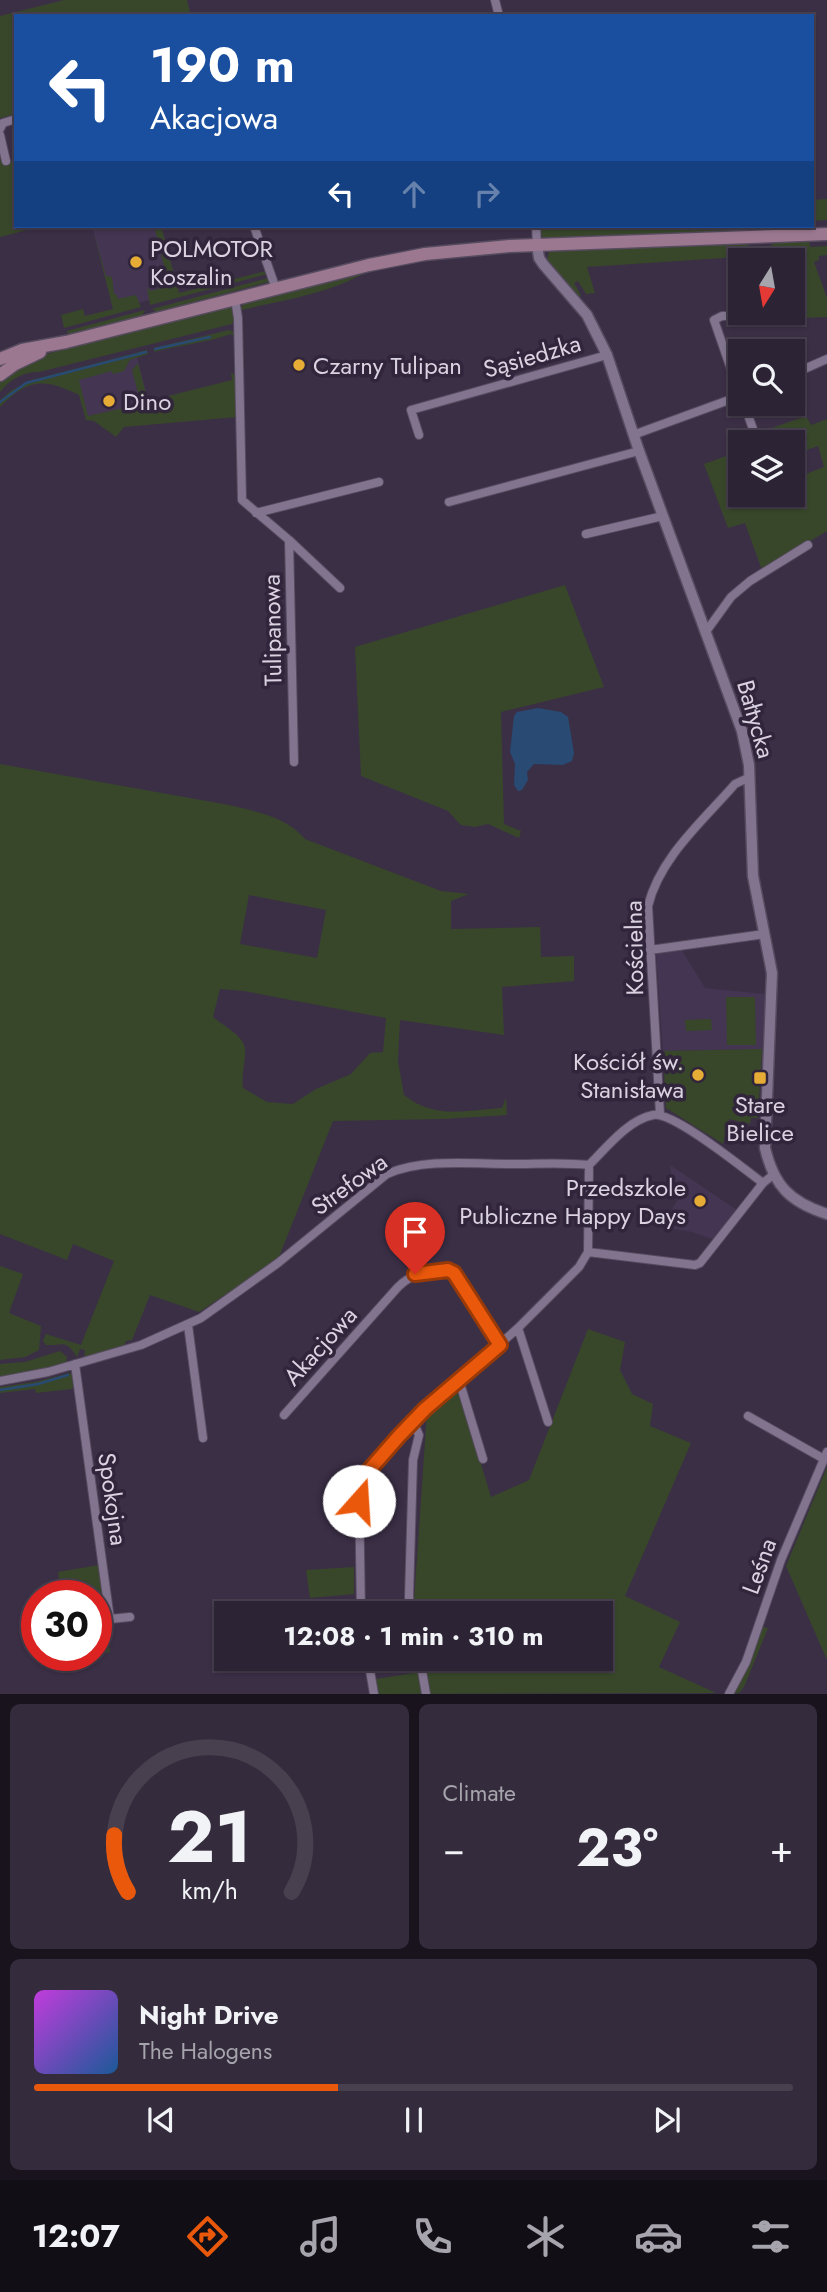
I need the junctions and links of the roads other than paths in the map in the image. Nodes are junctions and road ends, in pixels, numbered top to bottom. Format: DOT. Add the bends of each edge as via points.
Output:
graph roads {
  1 [pos="14,120"];
  2 [pos="0,129"];
  3 [pos="0,135"];
  4 [pos="6,161"];
  5 [pos="255,228"];
  6 [pos="536,228"];
  7 [pos="827,234"];
  8 [pos="537,245"];
  9 [pos="276,289"];
  10 [pos="235,299"];
  11 [pos="728,317"];
  12 [pos="66,342"];
  13 [pos="607,355"];
  14 [pos="0,359"];
  15 [pos="827,359"];
  16 [pos="728,360"];
  17 [pos="805,369"];
  18 [pos="0,375"];
  19 [pos="728,400"];
  20 [pos="419,435"];
  21 [pos="634,435"];
  22 [pos="639,451"];
  23 [pos="379,482"];
  24 [pos="449,502"];
  25 [pos="256,513"];
  26 [pos="663,516"];
  27 [pos="586,534"];
  28 [pos="289,540"];
  29 [pos="808,545"];
  30 [pos="340,588"];
  31 [pos="705,633"];
  32 [pos="294,762"];
  33 [pos="750,777"];
  34 [pos="765,934"];
  35 [pos="650,950"];
  36 [pos="660,1114"];
  37 [pos="589,1165"];
  38 [pos="774,1175"];
  39 [pos="763,1182"];
  40 [pos="827,1214"];
  41 [pos="588,1252"];
  42 [pos="188,1325"];
  43 [pos="518,1328"];
  44 [pos="500,1345"];
  45 [pos="75,1364"];
  46 [pos="459,1380"];
  47 [pos="0,1381"];
  48 [pos="284,1415"];
  49 [pos="748,1416"];
  50 [pos="413,1421"];
  51 [pos="548,1422"];
  52 [pos="203,1438"];
  53 [pos="826,1455"];
  54 [pos="483,1459"];
  55 [pos="361,1601"];
  56 [pos="410,1601"];
  57 [pos="130,1617"];
  58 [pos="370,1671"];
  59 [pos="422,1671"];
  60 [pos="374,1693"];
  61 [pos="426,1693"];
  62 [pos="729,1693"];
  1 -- 2 [label="street"];
  3 -- 4 [label="street"];
  5 -- 9 [label="street"];
  6 -- 8 [label="street"];
  7 -- 8 [label="main road"];
  8 -- 9 [label="main road" via="412,256"];
  8 -- 13 [label="street, Bałtycka" via="539,258 587,315"];
  9 -- 10 [label="main road"];
  10 -- 12 [label="main road"];
  10 -- 25 [label="street, Tulipanowa" via="242,500"];
  11 -- 16 [label="street" via="714,320"];
  12 -- 14 [label="main road"];
  12 -- 18 [label="main road" via="31,355"];
  13 -- 20 [label="street, Sąsiedzka" via="411,410"];
  13 -- 21 [label="street, Bałtycka"];
  15 -- 17 [label="street"];
  19 -- 21 [label="street"];
  21 -- 22 [label="street, Bałtycka"];
  22 -- 24 [label="street"];
  22 -- 26 [label="street, Bałtycka"];
  23 -- 25 [label="street"];
  25 -- 28 [label="street, Tulipanowa"];
  26 -- 27 [label="street"];
  26 -- 31 [label="street, Bałtycka"];
  28 -- 30 [label="street"];
  28 -- 32 [label="street, Tulipanowa"];
  29 -- 31 [label="street" via="750,581"];
  31 -- 33 [label="street, Bałtycka" via="742,731"];
  33 -- 34 [label="street, Bałtycka" via="753,876"];
  33 -- 35 [label="street, Kościelna" via="735,784 661,870 648,906"];
  34 -- 35 [label="street"];
  34 -- 38 [label="street, Bałtycka" via="772,974 765,1148"];
  35 -- 36 [label="street, Kościelna"];
  36 -- 37 [label="street" via="621,1133"];
  36 -- 39 [label="street"];
  37 -- 41 [label="street"];
  37 -- 42 [label="street, Strefowa" via="399,1168 229,1300"];
  38 -- 39 [label="street"];
  38 -- 40 [label="street, Bałtycka" via="790,1196"];
  39 -- 41 [label="street" via="700,1264"];
  41 -- 43 [label="street" via="579,1267"];
  42 -- 45 [label="street, Strefowa" via="141,1345"];
  42 -- 52 [label="street"];
  43 -- 44 [label="street"];
  43 -- 51 [label="street"];
  44 -- 46 [label="street"];
  44 -- 48 [label="street, Akacjowa" via="454,1273 415,1274 398,1287"];
  45 -- 47 [label="street, Strefowa"];
  45 -- 57 [label="street, Spokojna" via="110,1619"];
  46 -- 50 [label="street"];
  46 -- 54 [label="street"];
  49 -- 53 [label="street"];
  50 -- 55 [label="street" via="364,1476 359,1492"];
  50 -- 56 [label="street" via="419,1435 413,1460"];
  53 -- 62 [label="street, Leśna" via="781,1560 746,1662"];
  58 -- 60 [label="street"];
  59 -- 61 [label="street"];
}
